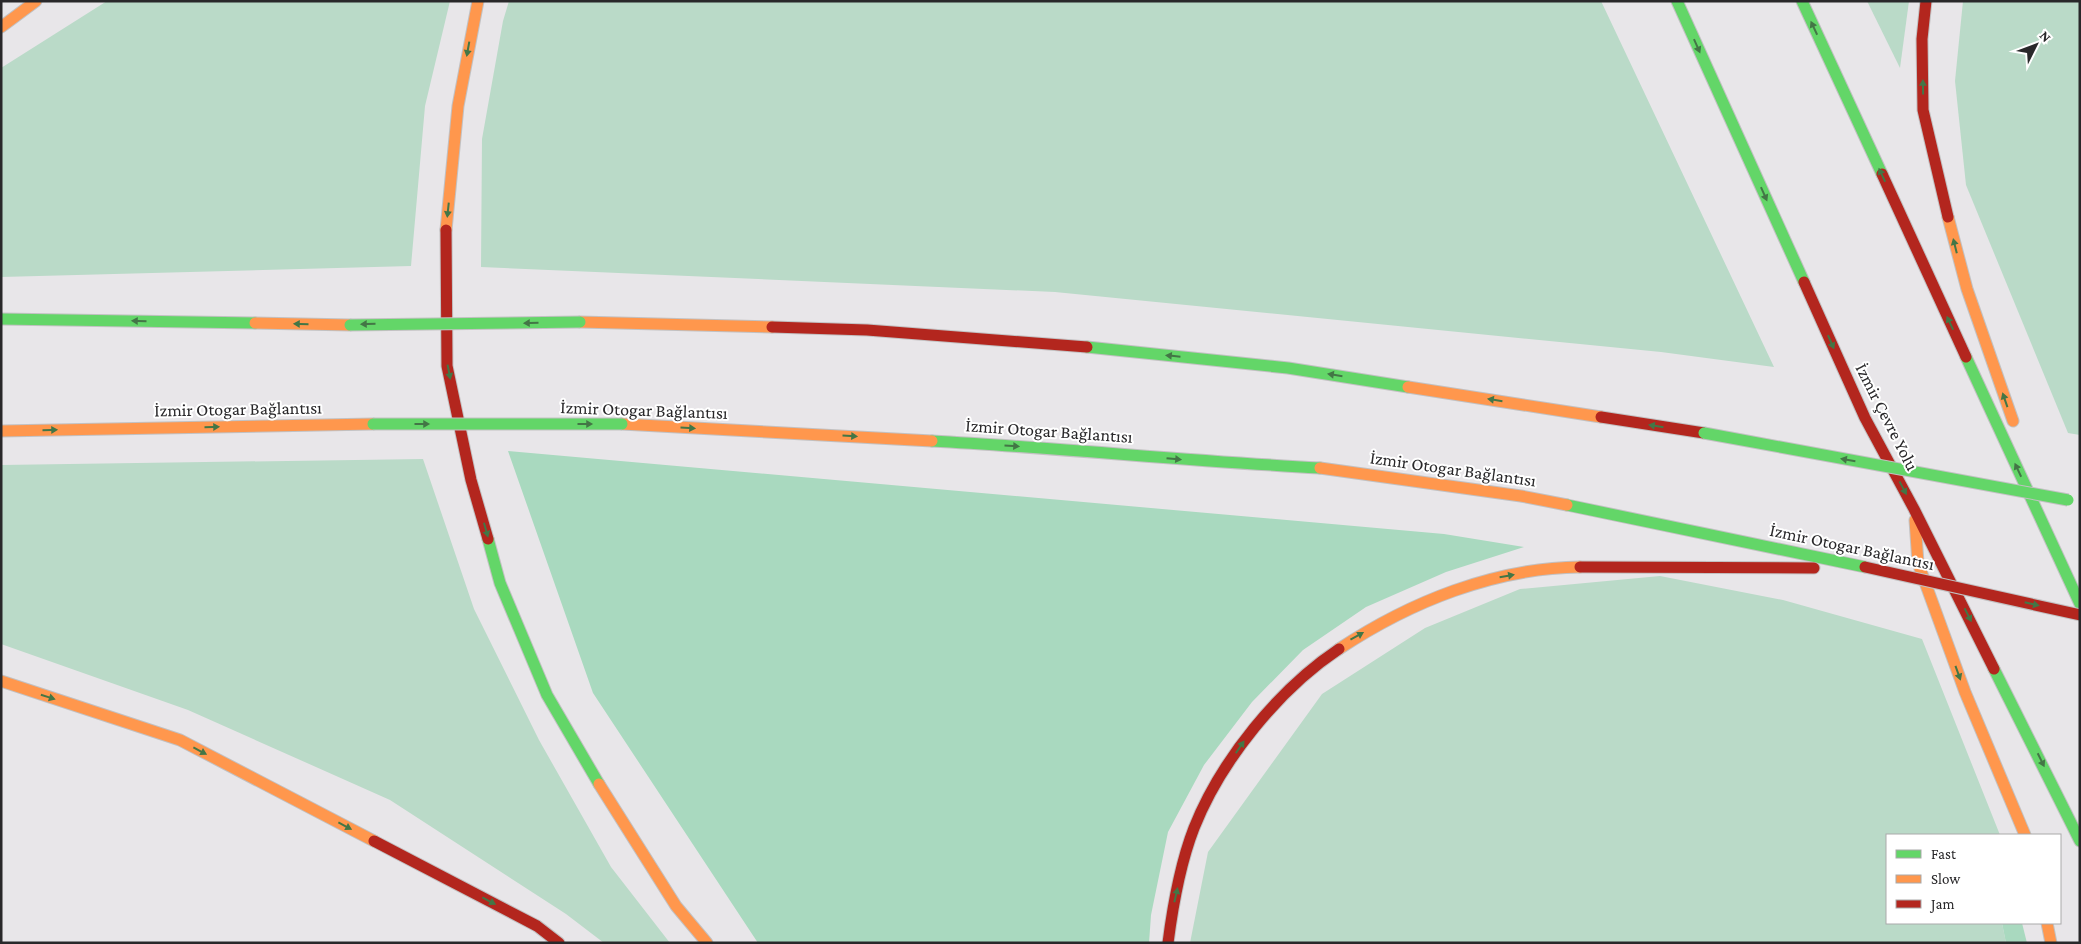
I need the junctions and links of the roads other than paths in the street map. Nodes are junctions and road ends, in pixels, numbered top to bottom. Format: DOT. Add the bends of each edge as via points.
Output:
graph roads {
  1 [pos="36,1"];
  2 [pos="478,1"];
  3 [pos="1677,1"];
  4 [pos="1802,1"];
  5 [pos="1926,1"];
  6 [pos="1,27"];
  7 [pos="1,319"];
  8 [pos="2016,429"];
  9 [pos="1,431"];
  10 [pos="2025,457"];
  11 [pos="2080,498"];
  12 [pos="2068,500"];
  13 [pos="2080,504"];
  14 [pos="1914,508"];
  15 [pos="1865,567"];
  16 [pos="2068,578"];
  17 [pos="2080,604"];
  18 [pos="2080,615"];
  19 [pos="1,681"];
  20 [pos="2025,834"];
  21 [pos="2080,841"];
  22 [pos="2047,924"];
  23 [pos="559,943"];
  24 [pos="707,943"];
  25 [pos="1168,943"];
  26 [pos="2051,943"];
  1 -- 6 [label="highway"];
  2 -- 24 [label="highway, one-way" via="458,106 446,226 447,366 472,480 500,583 547,695 616,816 676,906"];
  3 -- 14 [label="highway, İzmir Çevre Yolu, one-way" via="1865,418"];
  16 -- 4 [label="highway, one-way"];
  8 -- 5 [label="highway, one-way" via="1966,290 1932,156 1924,110 1922,40"];
  12 -- 7 [label="highway, one-way, bridge" via="1704,433 1288,368 1066,345 867,330 580,322 350,324"];
  9 -- 15 [label="highway, İzmir Otogar Bağlantısı, one-way, bridge" via="373,424 622,424 1058,448 1335,469 1521,496"];
  10 -- 16 [label="highway"];
  11 -- 12 [label="highway"];
  12 -- 13 [label="highway"];
  14 -- 20 [label="highway, one-way" via="1918,563 1965,692"];
  14 -- 21 [label="highway, İzmir Çevre Yolu, one-way"];
  15 -- 18 [label="highway, İzmir Otogar Bağlantısı, one-way, bridge"];
  25 -- 15 [label="highway, one-way" via="1190,838 1216,783 1248,734 1285,694 1342,645 1409,607 1484,580 1552,569"];
  16 -- 17 [label="highway"];
  19 -- 23 [label="highway, one-way" via="180,740 538,926"];
  22 -- 26 [label="highway"];
}
